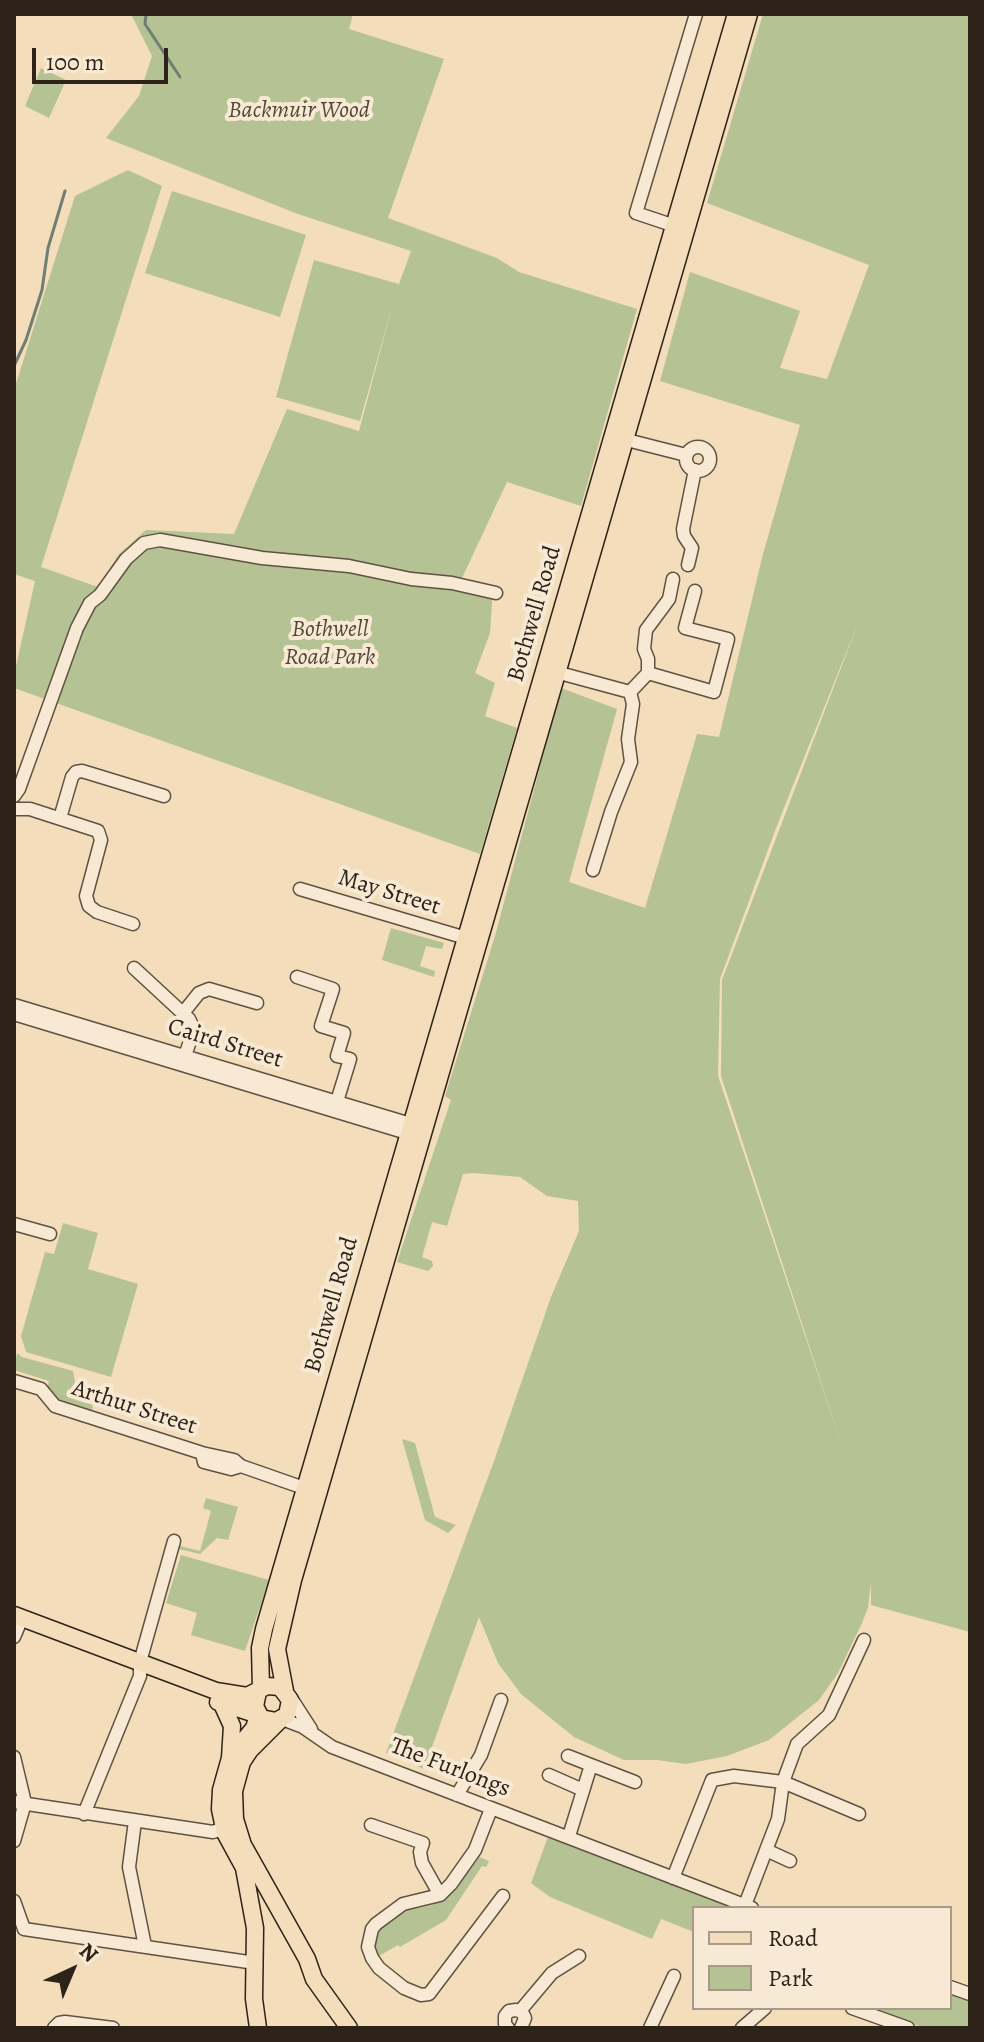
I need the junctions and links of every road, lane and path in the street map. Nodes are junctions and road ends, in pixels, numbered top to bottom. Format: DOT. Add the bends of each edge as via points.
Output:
graph roads {
  1 [pos="696,14"];
  2 [pos="736,14"];
  3 [pos="749,14"];
  4 [pos="680,228"];
  5 [pos="618,438"];
  6 [pos="686,455"];
  7 [pos="695,470"];
  8 [pos="688,565"];
  9 [pos="673,579"];
  10 [pos="695,591"];
  11 [pos="496,593"];
  12 [pos="669,599"];
  13 [pos="691,605"];
  14 [pos="551,671"];
  15 [pos="648,673"];
  16 [pos="630,692"];
  17 [pos="14,796"];
  18 [pos="164,796"];
  19 [pos="14,809"];
  20 [pos="60,818"];
  21 [pos="593,870"];
  22 [pos="300,889"];
  23 [pos="133,924"];
  24 [pos="472,939"];
  25 [pos="134,968"];
  26 [pos="297,977"];
  27 [pos="257,1003"];
  28 [pos="14,1005"];
  29 [pos="183,1013"];
  30 [pos="14,1014"];
  31 [pos="35,1020"];
  32 [pos="14,1025"];
  33 [pos="184,1060"];
  34 [pos="336,1106"];
  35 [pos="416,1131"];
  36 [pos="14,1224"];
  37 [pos="50,1234"];
  38 [pos="14,1381"];
  39 [pos="304,1488"];
  40 [pos="174,1541"];
  41 [pos="18,1616"];
  42 [pos="14,1637"];
  43 [pos="864,1640"];
  44 [pos="140,1662"];
  45 [pos="260,1691"];
  46 [pos="287,1693"];
  47 [pos="501,1700"];
  48 [pos="222,1704"];
  49 [pos="258,1715"];
  50 [pos="281,1720"];
  51 [pos="317,1739"];
  52 [pos="568,1756"];
  53 [pos="14,1757"];
  54 [pos="230,1758"];
  55 [pos="591,1765"];
  56 [pos="549,1775"];
  57 [pos="635,1782"];
  58 [pos="783,1782"];
  59 [pos="583,1790"];
  60 [pos="457,1795"];
  61 [pos="20,1803"];
  62 [pos="491,1809"];
  63 [pos="84,1814"];
  64 [pos="859,1814"];
  65 [pos="135,1821"];
  66 [pos="371,1825"];
  67 [pos="224,1828"];
  68 [pos="569,1836"];
  69 [pos="14,1841"];
  70 [pos="766,1850"];
  71 [pos="790,1861"];
  72 [pos="244,1868"];
  73 [pos="673,1878"];
  74 [pos="440,1895"];
  75 [pos="503,1896"];
  76 [pos="14,1901"];
  77 [pos="748,1906"];
  78 [pos="278,1917"];
  79 [pos="145,1946"];
  80 [pos="579,1956"];
  81 [pos="255,1963"];
  82 [pos="674,1976"];
  83 [pos="858,2010"];
  84 [pos="520,2011"];
  85 [pos="757,2023"];
  86 [pos="524,2027"];
  87 [pos="54,2028"];
  88 [pos="113,2028"];
  89 [pos="258,2028"];
  90 [pos="349,2028"];
  91 [pos="508,2028"];
  92 [pos="650,2028"];
  93 [pos="742,2028"];
  94 [pos="908,2028"];
  1 -- 4 [label="street" via="636,213"];
  2 -- 4 [label="main road, Bothwell Road"];
  3 -- 4 [label="main road, Bothwell Road"];
  4 -- 5 [label="main road, Bothwell Road"];
  5 -- 6 [label="street"];
  5 -- 14 [label="main road, Bothwell Road"];
  6 -- 7 [label="street"];
  6 -- 7 [label="street" via="698,447 708,453 708,464"];
  7 -- 8 [label="street" via="683,529 692,548"];
  9 -- 12 [label="street"];
  10 -- 13 [label="street"];
  11 -- 17 [label="street" via="452,583 402,583 349,566 160,540 144,543 88,606"];
  12 -- 13 [label="street"];
  12 -- 15 [label="street" via="646,630"];
  13 -- 15 [label="street" via="685,628 728,639 714,692"];
  14 -- 16 [label="street"];
  14 -- 24 [label="main road, Bothwell Road"];
  15 -- 16 [label="street"];
  16 -- 21 [label="street" via="631,762"];
  18 -- 20 [label="street" via="76,772"];
  19 -- 20 [label="street"];
  20 -- 23 [label="street" via="100,836 86,896 89,906"];
  22 -- 24 [label="street, May Street"];
  24 -- 35 [label="main road, Bothwell Road"];
  25 -- 29 [label="street"];
  26 -- 34 [label="street" via="333,989 321,1026 344,1033 337,1056 350,1059"];
  27 -- 29 [label="street" via="209,989"];
  28 -- 33 [label="street, Caird Street"];
  29 -- 33 [label="street" via="194,1029"];
  30 -- 31 [label="street, Caird Street"];
  31 -- 32 [label="street"];
  31 -- 33 [label="street, Caird Street"];
  33 -- 34 [label="street, Caird Street"];
  34 -- 35 [label="street, Caird Street"];
  35 -- 39 [label="main road, Bothwell Road"];
  35 -- 46 [label="main road, Bothwell Road" via="277,1649"];
  36 -- 37 [label="street"];
  38 -- 39 [label="street, Arthur Street" via="41,1389 55,1406 202,1453 204,1462 231,1469 241,1466"];
  39 -- 45 [label="main road, Bothwell Road" via="261,1640"];
  40 -- 44 [label="street"];
  41 -- 42 [label="street"];
  41 -- 44 [label="main road"];
  43 -- 58 [label="street" via="829,1715 797,1744"];
  44 -- 45 [label="main road" via="226,1694"];
  44 -- 48 [label="main road" via="150,1675"];
  44 -- 63 [label="street" via="140,1676"];
  45 -- 46 [label="main road" via="274,1685"];
  45 -- 49 [label="main road"];
  46 -- 50 [label="main road" via="289,1710"];
  46 -- 51 [label="street"];
  47 -- 60 [label="street" via="481,1755"];
  48 -- 49 [label="main road"];
  48 -- 54 [label="main road" via="232,1726"];
  49 -- 50 [label="main road"];
  49 -- 54 [label="main road"];
  50 -- 51 [label="street, The Furlongs" via="303,1727"];
  50 -- 78 [label="main road" via="242,1762 234,1800 243,1845"];
  51 -- 60 [label="street, The Furlongs"];
  52 -- 55 [label="street"];
  53 -- 61 [label="street"];
  54 -- 67 [label="main road" via="220,1796"];
  55 -- 57 [label="street"];
  55 -- 59 [label="street"];
  56 -- 59 [label="street, The Furlongs"];
  58 -- 64 [label="street"];
  58 -- 70 [label="street" via="778,1819"];
  58 -- 73 [label="street" via="734,1776 712,1780"];
  59 -- 68 [label="street"];
  60 -- 62 [label="street, The Furlongs"];
  61 -- 63 [label="street"];
  61 -- 69 [label="street"];
  62 -- 68 [label="street, The Furlongs"];
  62 -- 74 [label="street" via="475,1850"];
  63 -- 65 [label="street"];
  65 -- 67 [label="street" via="213,1832"];
  65 -- 79 [label="street" via="129,1867"];
  66 -- 74 [label="street" via="423,1843 422,1863"];
  67 -- 72 [label="main road"];
  68 -- 73 [label="street, The Furlongs"];
  70 -- 71 [label="street"];
  70 -- 77 [label="street"];
  72 -- 78 [label="main road"];
  72 -- 81 [label="main road" via="255,1928"];
  73 -- 77 [label="street, The Furlongs"];
  74 -- 75 [label="street" via="403,1904 376,1924 368,1947 379,1968 421,1995 436,1987"];
  76 -- 79 [label="street" via="24,1929"];
  78 -- 90 [label="main road" via="301,1967"];
  79 -- 81 [label="street"];
  80 -- 84 [label="street" via="552,1973"];
  81 -- 89 [label="main road"];
  82 -- 92 [label="street"];
  83 -- 94 [label="street"];
  84 -- 86 [label="street"];
  84 -- 91 [label="street" via="507,2013"];
  85 -- 93 [label="street"];
  87 -- 88 [label="street" via="65,2022"];
}
